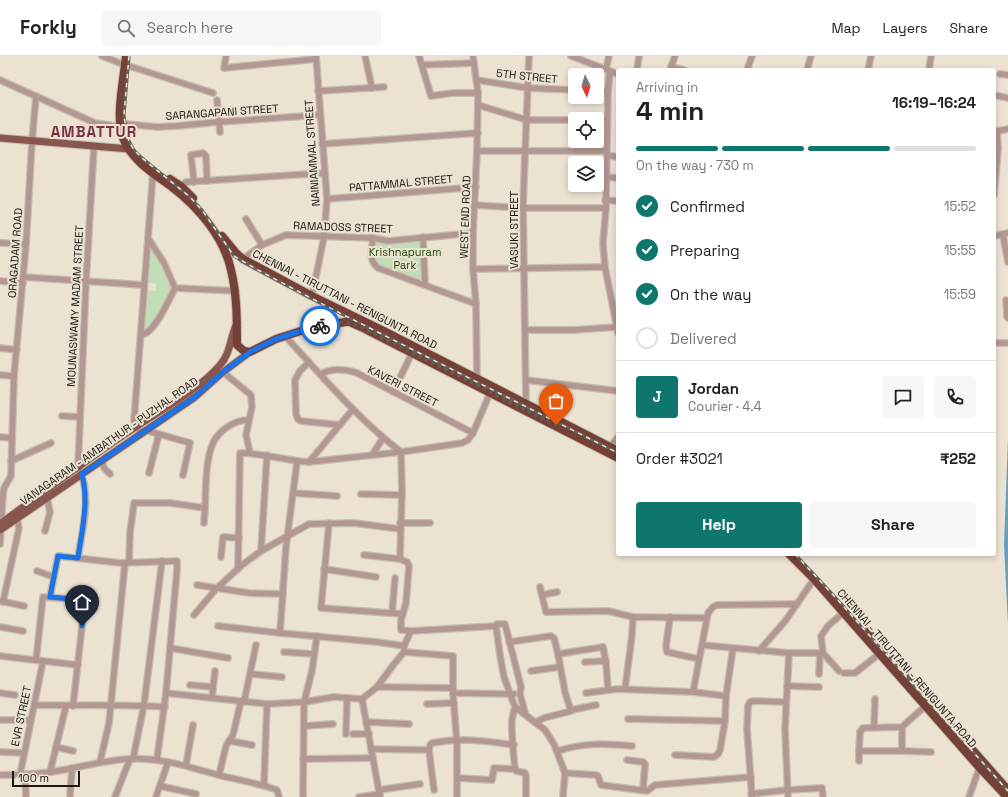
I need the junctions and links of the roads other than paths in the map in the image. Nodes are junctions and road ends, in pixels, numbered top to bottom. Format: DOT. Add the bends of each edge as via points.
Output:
graph roads {
  1 [pos="102,56"];
  2 [pos="126,56"];
  3 [pos="130,56"];
  4 [pos="226,56"];
  5 [pos="365,56"];
  6 [pos="419,56"];
  7 [pos="473,56"];
  8 [pos="529,56"];
  9 [pos="571,56"];
  10 [pos="609,56"];
  11 [pos="639,56"];
  12 [pos="675,56"];
  13 [pos="752,56"];
  14 [pos="811,56"];
  15 [pos="871,56"];
  16 [pos="931,56"];
  17 [pos="316,57"];
  18 [pos="474,63"];
  19 [pos="127,65"];
  20 [pos="422,65"];
  21 [pos="637,68"];
  22 [pos="671,68"];
  23 [pos="748,68"];
  24 [pos="808,68"];
  25 [pos="868,68"];
  26 [pos="929,68"];
  27 [pos="608,70"];
  28 [pos="616,73"];
  29 [pos="1000,74"];
  30 [pos="1008,75"];
  31 [pos="0,80"];
  32 [pos="477,80"];
  33 [pos="384,87"];
  34 [pos="372,88"];
  35 [pos="528,88"];
  36 [pos="568,90"];
  37 [pos="318,91"];
  38 [pos="604,91"];
  39 [pos="608,91"];
  40 [pos="213,93"];
  41 [pos="478,93"];
  42 [pos="996,95"];
  43 [pos="36,96"];
  44 [pos="1008,98"];
  45 [pos="217,100"];
  46 [pos="478,105"];
  47 [pos="320,115"];
  48 [pos="527,120"];
  49 [pos="568,120"];
  50 [pos="607,120"];
  51 [pos="218,122"];
  52 [pos="123,126"];
  53 [pos="1008,129"];
  54 [pos="996,131"];
  55 [pos="220,132"];
  56 [pos="478,133"];
  57 [pos="0,138"];
  58 [pos="32,141"];
  59 [pos="322,144"];
  60 [pos="94,146"];
  61 [pos="129,149"];
  62 [pos="477,151"];
  63 [pos="525,152"];
  64 [pos="607,153"];
  65 [pos="616,156"];
  66 [pos="996,172"];
  67 [pos="153,173"];
  68 [pos="325,173"];
  69 [pos="606,177"];
  70 [pos="616,178"];
  71 [pos="207,181"];
  72 [pos="194,182"];
  73 [pos="181,186"];
  74 [pos="476,187"];
  75 [pos="327,199"];
  76 [pos="605,200"];
  77 [pos="616,201"];
  78 [pos="474,205"];
  79 [pos="523,208"];
  80 [pos="606,208"];
  81 [pos="246,220"];
  82 [pos="473,233"];
  83 [pos="1005,234"];
  84 [pos="324,237"];
  85 [pos="423,237"];
  86 [pos="148,238"];
  87 [pos="373,238"];
  88 [pos="0,243"];
  89 [pos="26,244"];
  90 [pos="262,244"];
  91 [pos="243,259"];
  92 [pos="1008,262"];
  93 [pos="605,267"];
  94 [pos="473,269"];
  95 [pos="524,269"];
  96 [pos="232,270"];
  97 [pos="23,280"];
  98 [pos="0,281"];
  99 [pos="86,282"];
  100 [pos="144,285"];
  101 [pos="425,285"];
  102 [pos="174,288"];
  103 [pos="236,291"];
  104 [pos="312,296"];
  105 [pos="1006,300"];
  106 [pos="615,303"];
  107 [pos="476,304"];
  108 [pos="335,308"];
  109 [pos="616,316"];
  110 [pos="1008,318"];
  111 [pos="237,322"];
  112 [pos="339,323"];
  113 [pos="525,330"];
  114 [pos="616,330"];
  115 [pos="140,335"];
  116 [pos="285,336"];
  117 [pos="996,343"];
  118 [pos="1008,343"];
  119 [pos="0,348"];
  120 [pos="15,350"];
  121 [pos="250,352"];
  122 [pos="412,353"];
  123 [pos="309,362"];
  124 [pos="223,372"];
  125 [pos="320,374"];
  126 [pos="0,375"];
  127 [pos="13,376"];
  128 [pos="526,380"];
  129 [pos="476,382"];
  130 [pos="616,391"];
  131 [pos="393,392"];
  132 [pos="490,393"];
  133 [pos="526,407"];
  134 [pos="353,409"];
  135 [pos="62,416"];
  136 [pos="80,417"];
  137 [pos="248,420"];
  138 [pos="340,425"];
  139 [pos="141,430"];
  140 [pos="472,433"];
  141 [pos="159,434"];
  142 [pos="0,437"];
  143 [pos="12,438"];
  144 [pos="383,438"];
  145 [pos="616,440"];
  146 [pos="51,443"];
  147 [pos="610,447"];
  148 [pos="616,450"];
  149 [pos="401,452"];
  150 [pos="250,453"];
  151 [pos="266,455"];
  152 [pos="372,455"];
  153 [pos="616,457"];
  154 [pos="11,461"];
  155 [pos="102,461"];
  156 [pos="297,462"];
  157 [pos="309,462"];
  158 [pos="78,467"];
  159 [pos="149,473"];
  160 [pos="82,474"];
  161 [pos="110,474"];
  162 [pos="183,475"];
  163 [pos="293,494"];
  164 [pos="360,494"];
  165 [pos="402,495"];
  166 [pos="337,496"];
  167 [pos="47,498"];
  168 [pos="205,508"];
  169 [pos="17,518"];
  170 [pos="204,523"];
  171 [pos="329,523"];
  172 [pos="430,524"];
  173 [pos="0,526"];
  174 [pos="400,526"];
  175 [pos="45,531"];
  176 [pos="287,537"];
  177 [pos="239,538"];
  178 [pos="0,544"];
  179 [pos="261,551"];
  180 [pos="364,555"];
  181 [pos="221,556"];
  182 [pos="791,556"];
  183 [pos="800,556"];
  184 [pos="78,558"];
  185 [pos="400,559"];
  186 [pos="162,561"];
  187 [pos="127,563"];
  188 [pos="238,569"];
  189 [pos="324,569"];
  190 [pos="37,571"];
  191 [pos="54,577"];
  192 [pos="376,577"];
  193 [pos="395,578"];
  194 [pos="814,579"];
  195 [pos="197,585"];
  196 [pos="540,587"];
  197 [pos="216,589"];
  198 [pos="557,592"];
  199 [pos="283,594"];
  200 [pos="542,595"];
  201 [pos="50,597"];
  202 [pos="1,602"];
  203 [pos="797,604"];
  204 [pos="24,606"];
  205 [pos="844,612"];
  206 [pos="392,613"];
  207 [pos="403,614"];
  208 [pos="194,615"];
  209 [pos="633,617"];
  210 [pos="670,617"];
  211 [pos="707,618"];
  212 [pos="218,626"];
  213 [pos="496,626"];
  214 [pos="0,627"];
  215 [pos="23,631"];
  216 [pos="411,631"];
  217 [pos="280,633"];
  218 [pos="317,636"];
  219 [pos="509,642"];
  220 [pos="256,645"];
  221 [pos="702,646"];
  222 [pos="170,648"];
  223 [pos="733,648"];
  224 [pos="404,649"];
  225 [pos="759,651"];
  226 [pos="284,652"];
  227 [pos="789,653"];
  228 [pos="822,653"];
  229 [pos="314,654"];
  230 [pos="558,654"];
  231 [pos="879,654"];
  232 [pos="0,656"];
  233 [pos="228,658"];
  234 [pos="699,659"];
  235 [pos="36,660"];
  236 [pos="43,661"];
  237 [pos="606,661"];
  238 [pos="585,662"];
  239 [pos="78,665"];
  240 [pos="560,668"];
  241 [pos="214,671"];
  242 [pos="531,671"];
  243 [pos="251,674"];
  244 [pos="819,674"];
  245 [pos="282,677"];
  246 [pos="190,685"];
  247 [pos="787,686"];
  248 [pos="213,687"];
  249 [pos="377,687"];
  250 [pos="819,687"];
  251 [pos="626,689"];
  252 [pos="608,690"];
  253 [pos="453,691"];
  254 [pos="693,692"];
  255 [pos="0,693"];
  256 [pos="166,693"];
  257 [pos="586,693"];
  258 [pos="510,694"];
  259 [pos="520,694"];
  260 [pos="15,695"];
  261 [pos="726,696"];
  262 [pos="212,697"];
  263 [pos="346,698"];
  264 [pos="362,699"];
  265 [pos="875,699"];
  266 [pos="242,701"];
  267 [pos="304,702"];
  268 [pos="786,702"];
  269 [pos="454,703"];
  270 [pos="267,704"];
  271 [pos="427,704"];
  272 [pos="35,705"];
  273 [pos="111,705"];
  274 [pos="144,705"];
  275 [pos="596,705"];
  276 [pos="66,706"];
  277 [pos="73,706"];
  278 [pos="926,706"];
  279 [pos="165,707"];
  280 [pos="515,707"];
  281 [pos="571,710"];
  282 [pos="525,713"];
  283 [pos="0,720"];
  284 [pos="30,720"];
  285 [pos="628,720"];
  286 [pos="725,721"];
  287 [pos="366,722"];
  288 [pos="536,722"];
  289 [pos="333,724"];
  290 [pos="408,724"];
  291 [pos="193,725"];
  292 [pos="304,726"];
  293 [pos="874,727"];
  294 [pos="902,727"];
  295 [pos="346,734"];
  296 [pos="353,734"];
  297 [pos="368,734"];
  298 [pos="457,740"];
  299 [pos="230,741"];
  300 [pos="252,745"];
  301 [pos="514,745"];
  302 [pos="632,746"];
  303 [pos="56,747"];
  304 [pos="371,749"];
  305 [pos="429,750"];
  306 [pos="73,751"];
  307 [pos="557,751"];
  308 [pos="859,751"];
  309 [pos="902,751"];
  310 [pos="0,752"];
  311 [pos="931,752"];
  312 [pos="24,753"];
  313 [pos="675,755"];
  314 [pos="373,758"];
  315 [pos="132,759"];
  316 [pos="157,759"];
  317 [pos="303,759"];
  318 [pos="626,760"];
  319 [pos="859,761"];
  320 [pos="100,762"];
  321 [pos="168,762"];
  322 [pos="186,765"];
  323 [pos="981,765"];
  324 [pos="72,768"];
  325 [pos="514,769"];
  326 [pos="50,772"];
  327 [pos="565,773"];
  328 [pos="0,775"];
  329 [pos="23,775"];
  330 [pos="219,775"];
  331 [pos="751,777"];
  332 [pos="457,778"];
  333 [pos="420,784"];
  334 [pos="264,785"];
  335 [pos="160,786"];
  336 [pos="434,790"];
  337 [pos="643,790"];
  338 [pos="787,790"];
  339 [pos="1008,790"];
  340 [pos="196,794"];
  341 [pos="278,794"];
  342 [pos="380,794"];
  343 [pos="752,795"];
  344 [pos="26,797"];
  345 [pos="70,797"];
  346 [pos="115,797"];
  347 [pos="156,797"];
  348 [pos="304,797"];
  349 [pos="359,797"];
  350 [pos="457,797"];
  351 [pos="526,797"];
  352 [pos="563,797"];
  353 [pos="788,797"];
  354 [pos="823,797"];
  355 [pos="969,797"];
  356 [pos="1008,797"];
  1 -- 19 [label="street"];
  2 -- 19 [label="highway, CHENNAI - TIRUTTANI - RENIGUNTA ROAD"];
  3 -- 19 [label="highway, CHENNAI - TIRUTTANI - RENIGUNTA ROAD"];
  4 -- 17 [label="street" via="224,68"];
  5 -- 34 [label="street"];
  6 -- 20 [label="street"];
  7 -- 18 [label="street, WEST END ROAD"];
  8 -- 35 [label="street, VASUKI STREET"];
  9 -- 27 [label="street"];
  10 -- 27 [label="street"];
  11 -- 21 [label="street"];
  12 -- 22 [label="street"];
  13 -- 23 [label="street"];
  14 -- 24 [label="street"];
  15 -- 25 [label="street"];
  16 -- 26 [label="street"];
  17 -- 37 [label="street, NAINIAMMAL STREET"];
  18 -- 20 [label="street"];
  18 -- 32 [label="street, WEST END ROAD"];
  19 -- 40 [label="street"];
  19 -- 52 [label="highway, CHENNAI - TIRUTTANI - RENIGUNTA ROAD" via="121,100"];
  20 -- 41 [label="street" via="430,96"];
  27 -- 28 [label="street"];
  27 -- 39 [label="street"];
  29 -- 30 [label="street"];
  31 -- 43 [label="street, SARANGAPANI STREET"];
  32 -- 35 [label="street, 5TH STREET"];
  32 -- 41 [label="street, WEST END ROAD"];
  33 -- 34 [label="street"];
  34 -- 37 [label="street"];
  35 -- 36 [label="street, 5TH STREET"];
  35 -- 48 [label="street, VASUKI STREET"];
  37 -- 47 [label="street, NAINIAMMAL STREET"];
  38 -- 39 [label="street"];
  39 -- 50 [label="street"];
  41 -- 46 [label="street, WEST END ROAD"];
  42 -- 44 [label="street"];
  43 -- 52 [label="street, SARANGAPANI STREET" via="95,124"];
  43 -- 58 [label="street, ORAGADAM ROAD"];
  45 -- 51 [label="street"];
  46 -- 48 [label="street"];
  46 -- 56 [label="street, WEST END ROAD"];
  47 -- 51 [label="street, SARANGAPANI STREET"];
  47 -- 59 [label="street, NAINIAMMAL STREET"];
  48 -- 49 [label="street"];
  48 -- 63 [label="street, VASUKI STREET"];
  50 -- 64 [label="street"];
  51 -- 52 [label="street, SARANGAPANI STREET" via="157,127"];
  51 -- 55 [label="street"];
  52 -- 61 [label="highway, CHENNAI - TIRUTTANI - RENIGUNTA ROAD" via="123,138"];
  52 -- 73 [label="highway, CHENNAI - TIRUTTANI - RENIGUNTA ROAD" via="135,149 161,173"];
  53 -- 54 [label="street"];
  54 -- 66 [label="street"];
  56 -- 59 [label="street"];
  56 -- 62 [label="street, WEST END ROAD"];
  57 -- 58 [label="main road"];
  58 -- 60 [label="main road"];
  58 -- 89 [label="street, ORAGADAM ROAD"];
  59 -- 68 [label="street, NAINIAMMAL STREET"];
  60 -- 61 [label="main road"];
  60 -- 99 [label="street, MOUNASWAMY MADAM STREET"];
  61 -- 67 [label="highway, CHENNAI - TIRUTTANI - RENIGUNTA ROAD"];
  62 -- 63 [label="street"];
  62 -- 74 [label="street, WEST END ROAD"];
  63 -- 64 [label="street"];
  63 -- 79 [label="street, VASUKI STREET"];
  64 -- 65 [label="street"];
  64 -- 69 [label="street"];
  67 -- 86 [label="street"];
  67 -- 96 [label="highway, CHENNAI - TIRUTTANI - RENIGUNTA ROAD" via="190,202 202,215 221,244"];
  68 -- 71 [label="street"];
  68 -- 75 [label="street, NAINIAMMAL STREET"];
  69 -- 70 [label="street"];
  69 -- 76 [label="street"];
  71 -- 72 [label="street"];
  71 -- 72 [label="street" via="206,156 203,153 191,155"];
  72 -- 73 [label="street" via="186,182"];
  73 -- 91 [label="highway, CHENNAI - TIRUTTANI - RENIGUNTA ROAD"];
  74 -- 75 [label="street, PATTAMMAL STREET"];
  74 -- 78 [label="street, WEST END ROAD"];
  75 -- 84 [label="street, NAINIAMMAL STREET"];
  76 -- 77 [label="street"];
  76 -- 80 [label="street"];
  78 -- 79 [label="street"];
  78 -- 82 [label="street, WEST END ROAD"];
  79 -- 80 [label="street"];
  79 -- 95 [label="street, VASUKI STREET"];
  80 -- 93 [label="street" via="603,243"];
  81 -- 90 [label="street"];
  82 -- 85 [label="street, RAMADOSS STREET"];
  82 -- 94 [label="street, WEST END ROAD"];
  83 -- 92 [label="street"];
  84 -- 87 [label="street, RAMADOSS STREET"];
  84 -- 90 [label="street, RAMADOSS STREET" via="286,235"];
  84 -- 104 [label="street, NAINIAMMAL STREET"];
  85 -- 87 [label="street, RAMADOSS STREET" via="388,241"];
  85 -- 101 [label="street"];
  86 -- 100 [label="street"];
  86 -- 102 [label="street" via="164,263"];
  87 -- 101 [label="street" via="373,264"];
  88 -- 89 [label="street"];
  89 -- 97 [label="street, ORAGADAM ROAD"];
  90 -- 91 [label="street, RAMADOSS STREET"];
  91 -- 96 [label="highway"];
  91 -- 104 [label="highway, CHENNAI - TIRUTTANI - RENIGUNTA ROAD"];
  93 -- 95 [label="street"];
  93 -- 106 [label="street"];
  94 -- 95 [label="street"];
  94 -- 107 [label="street, WEST END ROAD"];
  95 -- 113 [label="street, VASUKI STREET"];
  96 -- 103 [label="highway, CHENNAI - TIRUTTANI - RENIGUNTA ROAD"];
  97 -- 98 [label="street"];
  97 -- 99 [label="street"];
  97 -- 120 [label="street, ORAGADAM ROAD"];
  99 -- 100 [label="street"];
  99 -- 136 [label="street, MOUNASWAMY MADAM STREET"];
  100 -- 115 [label="street"];
  101 -- 107 [label="street"];
  102 -- 103 [label="street"];
  102 -- 115 [label="street" via="151,329"];
  103 -- 111 [label="highway, CHENNAI - TIRUTTANI - RENIGUNTA ROAD"];
  104 -- 108 [label="highway, CHENNAI - TIRUTTANI - RENIGUNTA ROAD"];
  105 -- 110 [label="street"];
  106 -- 109 [label="street"];
  107 -- 129 [label="street, WEST END ROAD"];
  108 -- 112 [label="highway" via="342,319"];
  108 -- 129 [label="highway, CHENNAI - TIRUTTANI - RENIGUNTA ROAD" via="384,331"];
  111 -- 121 [label="highway, CHENNAI - TIRUTTANI - RENIGUNTA ROAD" via="238,346"];
  111 -- 139 [label="main road, VANAGARAM - AMBATHUR - PUZHAL ROAD" via="228,353 220,365"];
  112 -- 116 [label="highway, VANAGARAM - AMBATHUR - PUZHAL ROAD"];
  112 -- 122 [label="highway, CHENNAI - TIRUTTANI - RENIGUNTA ROAD" via="350,322"];
  113 -- 114 [label="street"];
  113 -- 128 [label="street, VASUKI STREET"];
  115 -- 139 [label="street" via="134,421"];
  116 -- 121 [label="highway, VANAGARAM - AMBATHUR - PUZHAL ROAD"];
  116 -- 123 [label="street"];
  117 -- 118 [label="street"];
  119 -- 120 [label="street"];
  120 -- 127 [label="street, ORAGADAM ROAD"];
  121 -- 124 [label="main road, VANAGARAM - AMBATHUR - PUZHAL ROAD"];
  122 -- 129 [label="highway, CHENNAI - TIRUTTANI - RENIGUNTA ROAD"];
  122 -- 131 [label="street"];
  123 -- 125 [label="street"];
  123 -- 138 [label="street" via="295,380 298,419"];
  124 -- 137 [label="street" via="251,395 252,407"];
  124 -- 139 [label="main road, VANAGARAM - AMBATHUR - PUZHAL ROAD" via="195,397"];
  125 -- 131 [label="street, KAVERI STREET" via="333,370 349,371"];
  125 -- 134 [label="street"];
  126 -- 127 [label="street"];
  127 -- 143 [label="street, ORAGADAM ROAD"];
  128 -- 130 [label="street"];
  128 -- 133 [label="street, VASUKI STREET"];
  129 -- 132 [label="highway, CHENNAI - TIRUTTANI - RENIGUNTA ROAD"];
  129 -- 133 [label="highway, CHENNAI - TIRUTTANI - RENIGUNTA ROAD"];
  131 -- 140 [label="street, KAVERI STREET"];
  132 -- 133 [label="highway, CHENNAI - TIRUTTANI - RENIGUNTA ROAD"];
  132 -- 140 [label="street"];
  133 -- 147 [label="highway, CHENNAI - TIRUTTANI - RENIGUNTA ROAD"];
  133 -- 153 [label="highway, CHENNAI - TIRUTTANI - RENIGUNTA ROAD"];
  134 -- 138 [label="street"];
  134 -- 144 [label="street"];
  135 -- 136 [label="street"];
  136 -- 158 [label="street, MOUNASWAMY MADAM STREET"];
  137 -- 150 [label="street" via="246,435"];
  137 -- 168 [label="street" via="231,425 214,442 208,464"];
  138 -- 157 [label="street"];
  139 -- 141 [label="street"];
  139 -- 155 [label="main road, VANAGARAM - AMBATHUR - PUZHAL ROAD"];
  139 -- 158 [label="main road, VANAGARAM - AMBATHUR - PUZHAL ROAD"];
  140 -- 149 [label="street" via="468,440 462,443"];
  141 -- 159 [label="street"];
  141 -- 162 [label="street" via="190,443"];
  142 -- 143 [label="street"];
  143 -- 154 [label="street, ORAGADAM ROAD"];
  144 -- 149 [label="street"];
  144 -- 152 [label="street"];
  145 -- 147 [label="street"];
  146 -- 154 [label="street"];
  147 -- 148 [label="highway, CHENNAI - TIRUTTANI - RENIGUNTA ROAD"];
  149 -- 152 [label="street"];
  149 -- 165 [label="street"];
  150 -- 151 [label="street"];
  150 -- 177 [label="street" via="240,453"];
  151 -- 156 [label="street"];
  151 -- 179 [label="street"];
  152 -- 157 [label="street"];
  154 -- 173 [label="street, ORAGADAM ROAD" via="11,476 4,488"];
  155 -- 160 [label="main road, VANAGARAM - AMBATHUR - PUZHAL ROAD"];
  155 -- 161 [label="street"];
  156 -- 157 [label="street"];
  156 -- 163 [label="street"];
  158 -- 160 [label="street"];
  158 -- 173 [label="main road, VANAGARAM - AMBATHUR - PUZHAL ROAD"];
  160 -- 167 [label="main road, VANAGARAM - AMBATHUR - PUZHAL ROAD"];
  160 -- 184 [label="street" via="86,504"];
  163 -- 166 [label="street"];
  163 -- 176 [label="street"];
  164 -- 165 [label="street"];
  165 -- 174 [label="street"];
  167 -- 169 [label="main road, VANAGARAM - AMBATHUR - PUZHAL ROAD"];
  167 -- 175 [label="street" via="50,512"];
  168 -- 170 [label="street"];
  168 -- 187 [label="street" via="170,503 134,503"];
  169 -- 173 [label="main road, VANAGARAM - AMBATHUR - PUZHAL ROAD"];
  169 -- 202 [label="street" via="20,528"];
  171 -- 174 [label="street"];
  171 -- 176 [label="street" via="309,524"];
  171 -- 189 [label="street"];
  172 -- 174 [label="street"];
  173 -- 178 [label="street, ORAGADAM ROAD"];
  174 -- 185 [label="street"];
  176 -- 179 [label="street"];
  176 -- 199 [label="street"];
  177 -- 181 [label="street" via="223,538"];
  177 -- 188 [label="street"];
  179 -- 188 [label="street"];
  180 -- 185 [label="street"];
  182 -- 194 [label="highway, CHENNAI - TIRUTTANI - RENIGUNTA ROAD"];
  183 -- 323 [label="highway, CHENNAI - TIRUTTANI - RENIGUNTA ROAD"];
  184 -- 187 [label="street"];
  184 -- 191 [label="street" via="58,556"];
  185 -- 207 [label="street" via="409,566"];
  186 -- 187 [label="street"];
  186 -- 222 [label="street" via="177,561"];
  186 -- 274 [label="street"];
  187 -- 273 [label="street"];
  188 -- 197 [label="street"];
  189 -- 192 [label="street"];
  189 -- 206 [label="street" via="321,608"];
  190 -- 191 [label="street"];
  191 -- 201 [label="street"];
  193 -- 206 [label="street"];
  194 -- 203 [label="street"];
  194 -- 205 [label="highway, CHENNAI - TIRUTTANI - RENIGUNTA ROAD"];
  195 -- 197 [label="street"];
  196 -- 200 [label="street"];
  197 -- 199 [label="street"];
  197 -- 208 [label="street"];
  198 -- 200 [label="street"];
  199 -- 217 [label="street"];
  200 -- 209 [label="street" via="546,612 608,611"];
  201 -- 235 [label="street" via="43,597"];
  201 -- 239 [label="street" via="85,600"];
  202 -- 204 [label="street"];
  203 -- 211 [label="street" via="717,605 710,609"];
  203 -- 225 [label="street"];
  205 -- 228 [label="street" via="823,632"];
  205 -- 231 [label="highway, CHENNAI - TIRUTTANI - RENIGUNTA ROAD"];
  206 -- 207 [label="street"];
  207 -- 216 [label="street" via="401,630"];
  209 -- 210 [label="street"];
  209 -- 251 [label="street"];
  210 -- 211 [label="street"];
  210 -- 234 [label="street" via="667,652"];
  211 -- 221 [label="street"];
  212 -- 217 [label="street"];
  213 -- 216 [label="street"];
  213 -- 219 [label="street" via="505,624"];
  213 -- 258 [label="street" via="504,677"];
  214 -- 215 [label="street"];
  216 -- 224 [label="street"];
  217 -- 218 [label="street"];
  218 -- 224 [label="street" via="376,642"];
  218 -- 229 [label="street"];
  219 -- 230 [label="street" via="551,636 554,638"];
  219 -- 259 [label="street" via="521,687"];
  220 -- 243 [label="street"];
  221 -- 223 [label="street"];
  221 -- 234 [label="street"];
  222 -- 233 [label="street"];
  222 -- 256 [label="street"];
  223 -- 225 [label="street"];
  223 -- 261 [label="street"];
  224 -- 249 [label="street"];
  224 -- 253 [label="street" via="453,656"];
  225 -- 227 [label="street"];
  226 -- 229 [label="street"];
  227 -- 228 [label="street"];
  227 -- 247 [label="street"];
  228 -- 231 [label="street" via="842,672 856,673"];
  228 -- 244 [label="street"];
  229 -- 267 [label="street"];
  230 -- 237 [label="street" via="604,647"];
  230 -- 240 [label="street"];
  231 -- 278 [label="highway, CHENNAI - TIRUTTANI - RENIGUNTA ROAD"];
  232 -- 235 [label="street"];
  234 -- 254 [label="street"];
  235 -- 236 [label="street"];
  236 -- 239 [label="street"];
  236 -- 272 [label="street, EVR STREET"];
  237 -- 238 [label="street"];
  237 -- 252 [label="street"];
  239 -- 277 [label="street"];
  240 -- 242 [label="street"];
  240 -- 281 [label="street"];
  241 -- 248 [label="street"];
  243 -- 245 [label="street"];
  243 -- 266 [label="street"];
  246 -- 248 [label="street"];
  247 -- 250 [label="street"];
  247 -- 268 [label="street"];
  248 -- 262 [label="street"];
  249 -- 253 [label="street"];
  249 -- 264 [label="street"];
  251 -- 252 [label="street"];
  251 -- 254 [label="street"];
  252 -- 257 [label="street"];
  253 -- 258 [label="street"];
  253 -- 269 [label="street"];
  254 -- 261 [label="street"];
  255 -- 260 [label="street"];
  256 -- 262 [label="street"];
  256 -- 279 [label="street"];
  258 -- 259 [label="street"];
  258 -- 280 [label="street"];
  259 -- 282 [label="street"];
  261 -- 286 [label="street"];
  262 -- 266 [label="street"];
  263 -- 264 [label="street"];
  263 -- 267 [label="street" via="334,697"];
  263 -- 295 [label="street"];
  264 -- 287 [label="street"];
  265 -- 293 [label="street"];
  266 -- 270 [label="street"];
  266 -- 299 [label="street"];
  267 -- 270 [label="street"];
  267 -- 292 [label="street"];
  268 -- 331 [label="street" via="753,701 748,706"];
  268 -- 338 [label="street"];
  269 -- 271 [label="street"];
  269 -- 298 [label="street"];
  270 -- 334 [label="street"];
  272 -- 276 [label="street"];
  272 -- 284 [label="street, EVR STREET"];
  273 -- 274 [label="street"];
  273 -- 277 [label="street"];
  273 -- 320 [label="street"];
  274 -- 279 [label="street"];
  274 -- 315 [label="street"];
  275 -- 281 [label="street"];
  276 -- 277 [label="street"];
  276 -- 303 [label="street"];
  278 -- 294 [label="street"];
  278 -- 323 [label="highway, CHENNAI - TIRUTTANI - RENIGUNTA ROAD"];
  279 -- 316 [label="street"];
  280 -- 282 [label="street"];
  280 -- 301 [label="street" via="512,721"];
  281 -- 288 [label="street"];
  282 -- 288 [label="street"];
  283 -- 284 [label="street"];
  284 -- 312 [label="street, EVR STREET"];
  285 -- 286 [label="street"];
  286 -- 313 [label="street" via="720,750 714,757"];
  287 -- 290 [label="street"];
  287 -- 297 [label="street"];
  288 -- 307 [label="street" via="545,730"];
  289 -- 292 [label="street"];
  291 -- 322 [label="street"];
  292 -- 317 [label="street"];
  293 -- 294 [label="street"];
  293 -- 308 [label="street" via="861,730"];
  294 -- 309 [label="street"];
  296 -- 297 [label="street"];
  297 -- 304 [label="street"];
  298 -- 301 [label="street" via="480,740"];
  298 -- 305 [label="street" via="432,743"];
  298 -- 332 [label="street"];
  299 -- 300 [label="street"];
  299 -- 330 [label="street" via="226,746"];
  301 -- 325 [label="street"];
  302 -- 307 [label="street" via="596,744 573,746"];
  303 -- 306 [label="street"];
  303 -- 326 [label="street"];
  304 -- 305 [label="street"];
  304 -- 314 [label="street"];
  305 -- 336 [label="street"];
  307 -- 327 [label="street"];
  308 -- 309 [label="street"];
  308 -- 319 [label="street"];
  309 -- 311 [label="street"];
  310 -- 312 [label="street"];
  312 -- 329 [label="street, EVR STREET"];
  314 -- 317 [label="street"];
  314 -- 342 [label="street"];
  315 -- 316 [label="street"];
  315 -- 320 [label="street"];
  315 -- 346 [label="street"];
  316 -- 321 [label="street"];
  317 -- 348 [label="street"];
  318 -- 337 [label="street" via="643,762"];
  320 -- 324 [label="street"];
  321 -- 322 [label="street"];
  321 -- 335 [label="street"];
  322 -- 330 [label="street"];
  323 -- 339 [label="highway, CHENNAI - TIRUTTANI - RENIGUNTA ROAD"];
  323 -- 355 [label="street"];
  323 -- 356 [label="highway, CHENNAI - TIRUTTANI - RENIGUNTA ROAD"];
  324 -- 326 [label="street"];
  324 -- 345 [label="street"];
  325 -- 332 [label="street" via="494,768 492,780"];
  325 -- 351 [label="street" via="526,775"];
  326 -- 329 [label="street"];
  327 -- 337 [label="street" via="596,775 601,784"];
  327 -- 352 [label="street"];
  328 -- 329 [label="street"];
  329 -- 344 [label="street, EVR STREET"];
  330 -- 334 [label="street"];
  331 -- 337 [label="street" via="655,785 649,790"];
  331 -- 343 [label="street"];
  332 -- 350 [label="street"];
  333 -- 342 [label="street"];
  334 -- 341 [label="street"];
  335 -- 340 [label="street"];
  335 -- 347 [label="street"];
  338 -- 343 [label="street"];
  338 -- 353 [label="street"];
  338 -- 354 [label="street" via="822,788"];
  342 -- 349 [label="street"];
}
